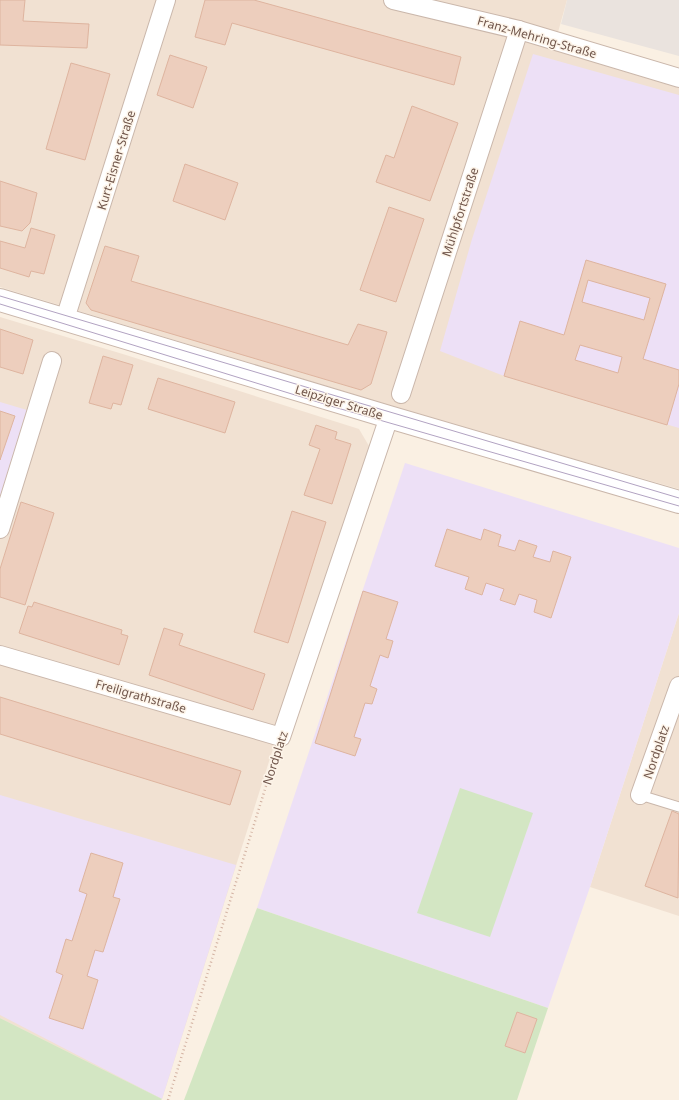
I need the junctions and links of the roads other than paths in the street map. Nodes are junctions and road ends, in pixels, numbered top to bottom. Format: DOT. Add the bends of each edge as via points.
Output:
graph roads {
  1 [pos="166,0"];
  2 [pos="393,0"];
  3 [pos="518,30"];
  4 [pos="679,78"];
  5 [pos="0,300"];
  6 [pos="65,319"];
  7 [pos="52,361"];
  8 [pos="401,394"];
  9 [pos="389,417"];
  10 [pos="679,502"];
  11 [pos="0,529"];
  12 [pos="0,655"];
  13 [pos="679,686"];
  14 [pos="281,736"];
  15 [pos="640,795"];
  16 [pos="679,807"];
  1 -- 6 [label="street, Kurt-Eisner-Straße"];
  2 -- 3 [label="street, Franz-Mehring-Straße"];
  3 -- 4 [label="street, Franz-Mehring-Straße"];
  3 -- 8 [label="street, Mühlpfortstraße"];
  5 -- 6 [label="street, Leipziger Straße"];
  6 -- 9 [label="street, Leipziger Straße"];
  7 -- 11 [label="street"];
  9 -- 10 [label="street, Leipziger Straße"];
  9 -- 14 [label="street, Nordplatz"];
  12 -- 14 [label="street, Freiligrathstraße"];
  13 -- 15 [label="street, Nordplatz"];
  15 -- 16 [label="lane"];
}
